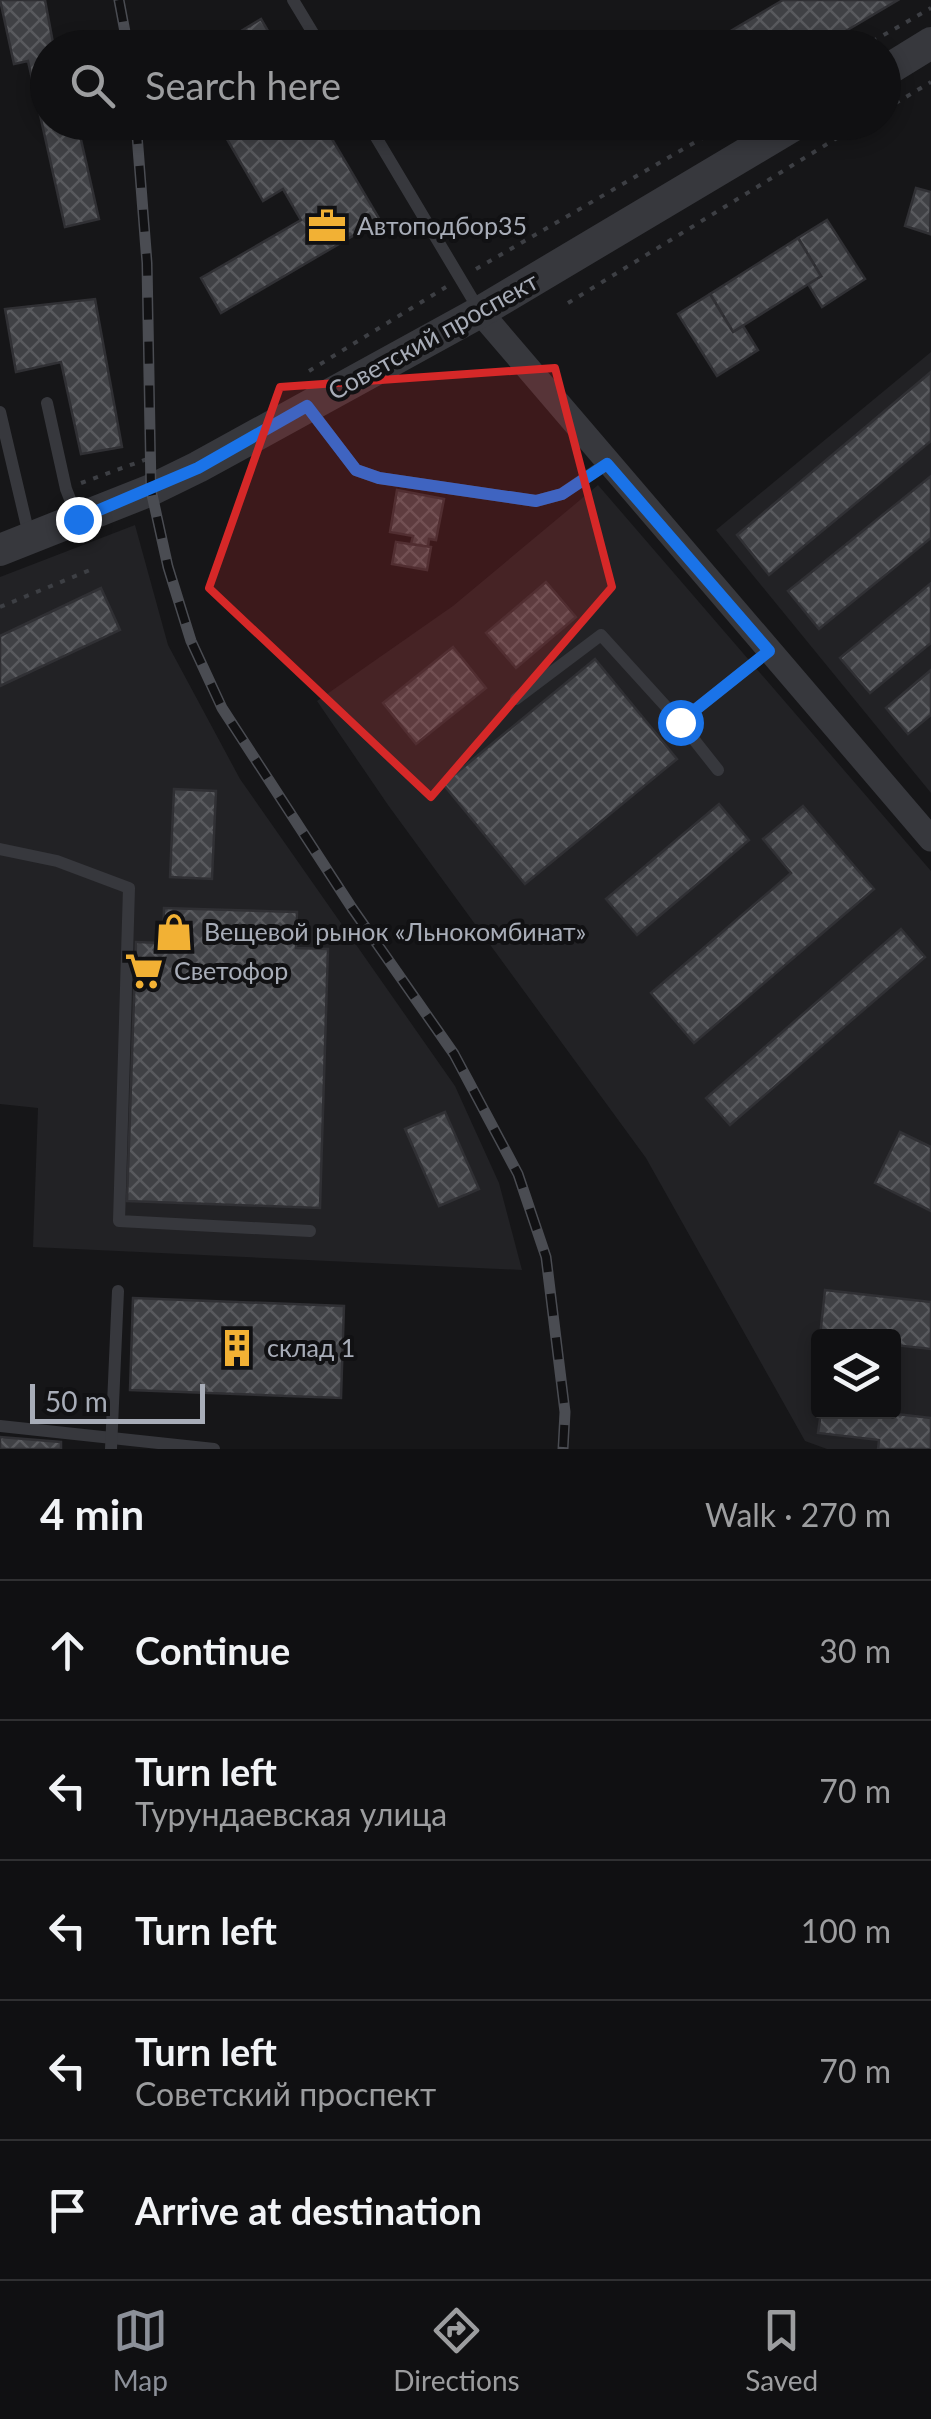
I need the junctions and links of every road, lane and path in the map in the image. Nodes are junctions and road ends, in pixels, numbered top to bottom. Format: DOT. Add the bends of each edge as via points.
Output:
graph roads {
  1 [pos="293,0"];
  2 [pos="931,8"];
  3 [pos="311,30"];
  4 [pos="892,30"];
  5 [pos="931,44"];
  6 [pos="901,62"];
  7 [pos="931,82"];
  8 [pos="901,100"];
  9 [pos="378,140"];
  10 [pos="699,140"];
  11 [pos="768,140"];
  12 [pos="833,140"];
  13 [pos="460,279"];
  14 [pos="568,303"];
  15 [pos="480,312"];
  16 [pos="309,372"];
  17 [pos="46,403"];
  18 [pos="307,406"];
  19 [pos="0,412"];
  20 [pos="148,458"];
  21 [pos="607,464"];
  22 [pos="72,504"];
  23 [pos="15,544"];
  24 [pos="90,570"];
  25 [pos="0,608"];
  26 [pos="769,651"];
  27 [pos="516,699"];
  28 [pos="680,722"];
  29 [pos="718,770"];
  30 [pos="931,839"];
  31 [pos="0,849"];
  32 [pos="310,1231"];
  33 [pos="118,1291"];
  34 [pos="0,1426"];
  35 [pos="112,1443"];
  36 [pos="214,1449"];
  1 -- 3 [label="lane"];
  2 -- 4 [label="path"];
  5 -- 6 [label="street"];
  7 -- 8 [label="path"];
  9 -- 13 [label="lane"];
  10 -- 13 [label="path"];
  11 -- 15 [label="street, Советский проспект"];
  12 -- 14 [label="path"];
  13 -- 15 [label="lane"];
  13 -- 16 [label="path"];
  15 -- 18 [label="street, Советский проспект"];
  15 -- 21 [label="street"];
  17 -- 22 [label="lane"];
  18 -- 21 [label="lane" via="356,470 379,478 536,501 562,494"];
  18 -- 22 [label="street, Советский проспект" via="198,468"];
  19 -- 23 [label="lane"];
  20 -- 22 [label="path"];
  21 -- 26 [label="street"];
  22 -- 23 [label="street, Советский проспект"];
  24 -- 25 [label="path"];
  26 -- 28 [label="lane"];
  26 -- 30 [label="street"];
  27 -- 28 [label="lane" via="601,635"];
  28 -- 29 [label="lane"];
  31 -- 32 [label="lane" via="129,888 119,1222"];
  33 -- 35 [label="lane"];
  34 -- 35 [label="lane"];
  35 -- 36 [label="lane"];
}
